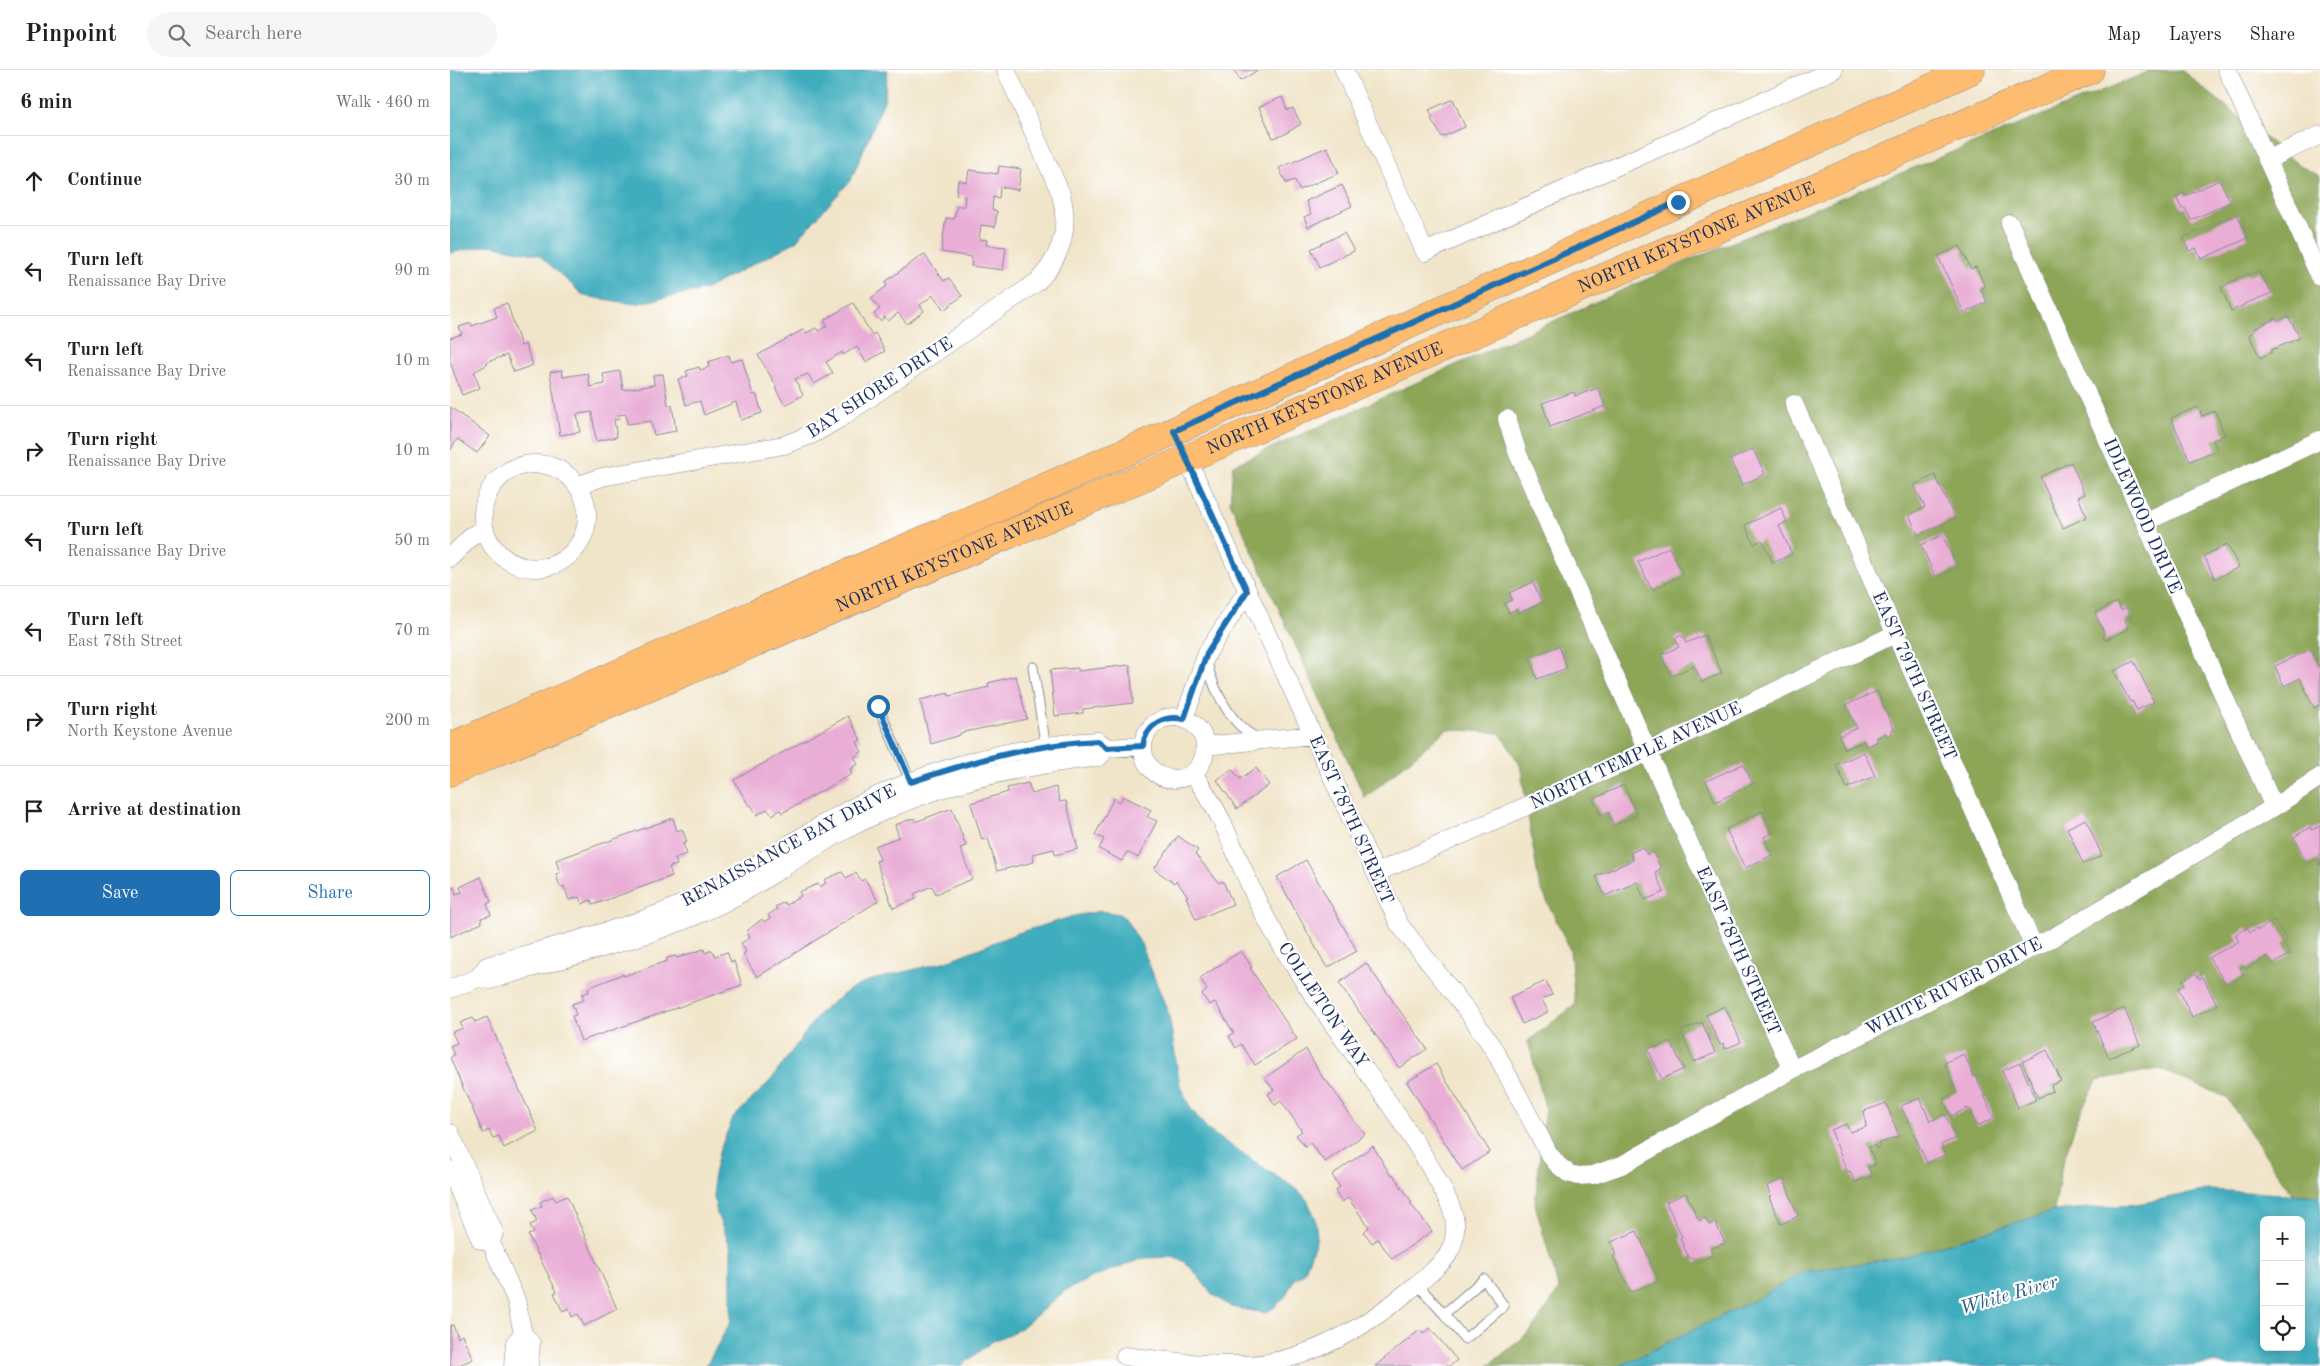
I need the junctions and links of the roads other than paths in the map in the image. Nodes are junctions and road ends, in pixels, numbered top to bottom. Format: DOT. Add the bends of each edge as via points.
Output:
graph roads {
  1 [pos="1006,70"];
  2 [pos="1344,70"];
  3 [pos="1833,70"];
  4 [pos="1970,70"];
  5 [pos="2090,70"];
  6 [pos="2227,70"];
  7 [pos="2320,135"];
  8 [pos="2267,160"];
  9 [pos="2010,224"];
  10 [pos="2320,276"];
  11 [pos="1794,404"];
  12 [pos="1507,419"];
  13 [pos="2320,440"];
  14 [pos="1180,445"];
  15 [pos="577,486"];
  16 [pos="2145,522"];
  17 [pos="485,530"];
  18 [pos="450,558"];
  19 [pos="1247,591"];
  20 [pos="1895,634"];
  21 [pos="1206,656"];
  22 [pos="1033,667"];
  23 [pos="878,706"];
  24 [pos="1184,719"];
  25 [pos="1313,735"];
  26 [pos="1262,740"];
  27 [pos="1143,746"];
  28 [pos="1205,746"];
  29 [pos="450,747"];
  30 [pos="1648,752"];
  31 [pos="1047,754"];
  32 [pos="450,772"];
  33 [pos="1193,773"];
  34 [pos="2320,776"];
  35 [pos="914,789"];
  36 [pos="2274,808"];
  37 [pos="1376,873"];
  38 [pos="2034,947"];
  39 [pos="450,989"];
  40 [pos="1792,1070"];
  41 [pos="450,1133"];
  42 [pos="450,1170"];
  43 [pos="1578,1176"];
  44 [pos="491,1243"];
  45 [pos="1416,1284"];
  46 [pos="1444,1314"];
  47 [pos="523,1334"];
  48 [pos="1125,1356"];
  49 [pos="513,1366"];
  50 [pos="529,1366"];
  1 -- 15 [label="street, BAY SHORE DRIVE" via="1066,211 1061,246 1049,269 1037,282 813,434 769,448 602,477"];
  2 -- 3 [label="street" via="1425,252"];
  4 -- 14 [label="main road, NORTH KEYSTONE AVENUE"];
  5 -- 14 [label="main road, NORTH KEYSTONE AVENUE"];
  6 -- 8 [label="street"];
  7 -- 8 [label="street"];
  8 -- 10 [label="street"];
  9 -- 16 [label="street, IDLEWOOD DRIVE"];
  11 -- 20 [label="street, EAST 79TH STREET"];
  12 -- 30 [label="street, EAST 78TH STREET" via="1518,454"];
  13 -- 16 [label="street"];
  14 -- 19 [label="street, EAST 78TH STREET"];
  14 -- 29 [label="main road, NORTH KEYSTONE AVENUE"];
  14 -- 32 [label="main road, NORTH KEYSTONE AVENUE"];
  15 -- 17 [label="street" via="566,474 551,467 528,464 512,469 494,484 486,499"];
  15 -- 17 [label="street" via="586,509 586,527 575,549 560,561 537,568 518,565 498,552"];
  16 -- 36 [label="street, IDLEWOOD DRIVE"];
  17 -- 18 [label="street" via="473,535"];
  19 -- 21 [label="street"];
  19 -- 25 [label="street, EAST 78TH STREET"];
  20 -- 30 [label="street, NORTH TEMPLE AVENUE"];
  20 -- 38 [label="street, EAST 79TH STREET"];
  21 -- 24 [label="street"];
  21 -- 26 [label="lane" via="1213,685 1226,707 1252,736"];
  22 -- 31 [label="lane"];
  23 -- 35 [label="lane"];
  24 -- 27 [label="street" via="1168,717 1159,721 1149,729"];
  24 -- 28 [label="street" via="1200,732"];
  25 -- 26 [label="street"];
  25 -- 37 [label="street, EAST 78TH STREET"];
  26 -- 28 [label="street"];
  27 -- 31 [label="street, RENAISSANCE BAY DRIVE" via="1107,748 1099,757"];
  27 -- 33 [label="street" via="1147,764 1157,775 1175,780"];
  28 -- 33 [label="street" via="1202,763"];
  30 -- 37 [label="street, NORTH TEMPLE AVENUE"];
  30 -- 40 [label="street, EAST 78TH STREET"];
  31 -- 35 [label="street, RENAISSANCE BAY DRIVE" via="970,779"];
  33 -- 45 [label="street, COLLETON WAY" via="1216,811 1258,902 1294,967 1402,1122 1442,1189 1455,1219 1455,1234 1448,1256"];
  34 -- 36 [label="street, WHITE RIVER DRIVE"];
  35 -- 39 [label="street, RENAISSANCE BAY DRIVE" via="753,887 707,911 629,941 490,980 478,978"];
  36 -- 38 [label="street, WHITE RIVER DRIVE"];
  37 -- 43 [label="street, EAST 78TH STREET" via="1406,934 1495,1051 1549,1154 1568,1173"];
  38 -- 40 [label="street, WHITE RIVER DRIVE"];
  40 -- 43 [label="street, WHITE RIVER DRIVE" via="1622,1166"];
  41 -- 44 [label="street" via="494,1232"];
  42 -- 44 [label="street" via="481,1240"];
  44 -- 47 [label="street" via="516,1300"];
  45 -- 46 [label="lane"];
  45 -- 48 [label="street" via="1380,1314 1324,1346 1281,1360 1223,1365"];
  46 -- 46 [label="lane" via="1484,1279 1504,1306 1465,1339"];
  47 -- 49 [label="street" via="515,1343"];
  47 -- 50 [label="street" via="531,1343"];
}
